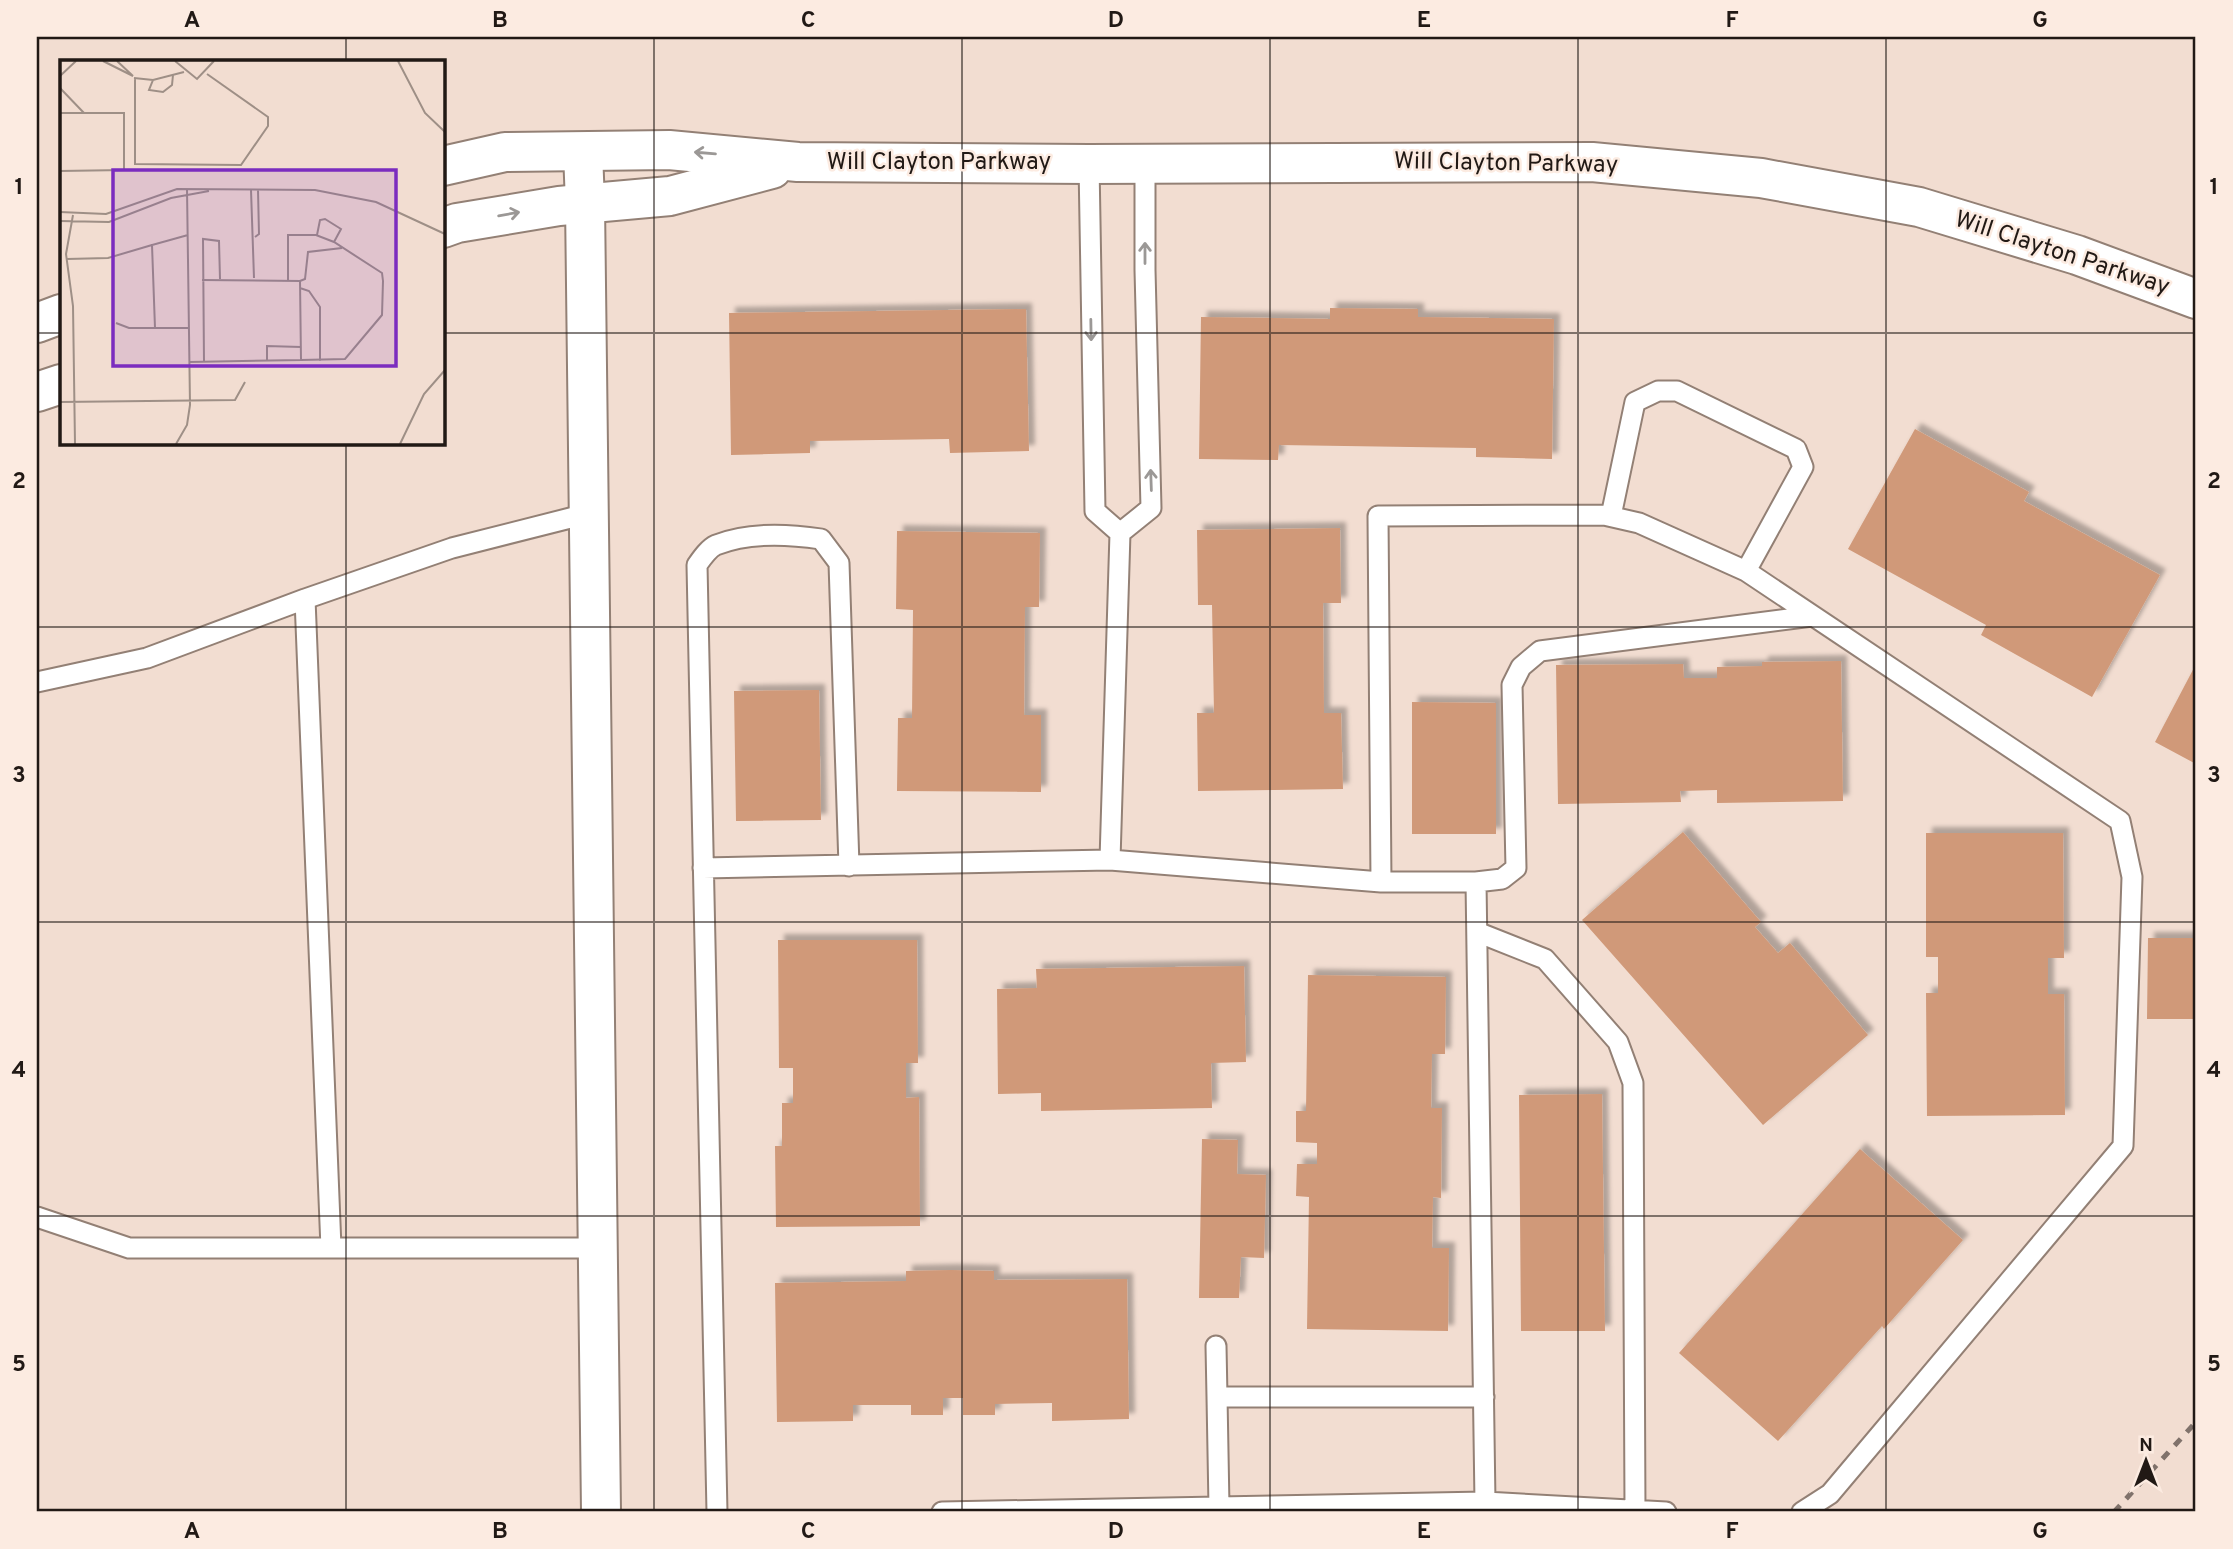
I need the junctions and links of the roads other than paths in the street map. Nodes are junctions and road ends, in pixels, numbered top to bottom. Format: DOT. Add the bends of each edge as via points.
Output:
graph roads {
  1 [pos="583,152"];
  2 [pos="798,162"];
  3 [pos="1089,164"];
  4 [pos="1145,164"];
  5 [pos="444,166"];
  6 [pos="585,204"];
  7 [pos="444,228"];
  8 [pos="2196,299"];
  9 [pos="60,314"];
  10 [pos="37,323"];
  11 [pos="60,384"];
  12 [pos="37,392"];
  13 [pos="590,513"];
  14 [pos="1611,516"];
  15 [pos="1120,533"];
  16 [pos="1745,571"];
  17 [pos="304,599"];
  18 [pos="1812,616"];
  19 [pos="37,682"];
  20 [pos="1110,860"];
  21 [pos="849,866"];
  22 [pos="703,868"];
  23 [pos="1381,882"];
  24 [pos="1476,882"];
  25 [pos="1477,932"];
  26 [pos="37,1217"];
  27 [pos="331,1248"];
  28 [pos="598,1248"];
  29 [pos="1216,1346"];
  30 [pos="1216,1396"];
  31 [pos="1484,1397"];
  32 [pos="1485,1502"];
  33 [pos="1219,1507"];
  34 [pos="1635,1510"];
  35 [pos="601,1512"];
  36 [pos="717,1512"];
  37 [pos="942,1512"];
  38 [pos="1666,1512"];
  39 [pos="1802,1512"];
  2 -- 1 [label="street, Will Clayton Parkway, one-way" via="669,150"];
  1 -- 5 [label="street, Will Clayton Parkway" via="505,152"];
  1 -- 6 [label="street"];
  2 -- 3 [label="street, Will Clayton Parkway"];
  2 -- 6 [label="street, Will Clayton Parkway" via="670,196"];
  3 -- 4 [label="street, Will Clayton Parkway"];
  3 -- 15 [label="lane, one-way" via="1094,511"];
  4 -- 8 [label="street, Will Clayton Parkway" via="1592,162 1761,178 1919,207 2077,255"];
  15 -- 4 [label="lane, one-way" via="1151,508"];
  7 -- 6 [label="street, Will Clayton Parkway, one-way"];
  6 -- 13 [label="street"];
  9 -- 10 [label="street"];
  11 -- 12 [label="street"];
  13 -- 17 [label="lane" via="452,548"];
  13 -- 28 [label="street"];
  14 -- 16 [label="lane" via="1639,523"];
  14 -- 16 [label="lane" via="1635,402 1658,391 1678,391 1796,449 1803,467"];
  14 -- 23 [label="lane" via="1378,516"];
  15 -- 20 [label="lane"];
  16 -- 18 [label="lane"];
  17 -- 19 [label="lane" via="147,658"];
  17 -- 27 [label="lane"];
  18 -- 24 [label="lane" via="1540,652 1521,667 1511,685 1516,868 1502,878"];
  18 -- 39 [label="lane" via="2120,821 2132,877 2132,918 2123,1146 1830,1494"];
  20 -- 21 [label="lane"];
  20 -- 23 [label="lane"];
  21 -- 22 [label="lane"];
  21 -- 22 [label="lane" via="839,563 821,539 787,534 714,546 697,565"];
  22 -- 36 [label="lane"];
  23 -- 24 [label="lane"];
  24 -- 25 [label="lane"];
  25 -- 31 [label="lane"];
  25 -- 34 [label="lane" via="1545,959 1618,1042 1633,1083"];
  26 -- 27 [label="lane" via="129,1248"];
  27 -- 28 [label="lane"];
  28 -- 35 [label="street"];
  29 -- 30 [label="lane"];
  30 -- 31 [label="lane"];
  30 -- 33 [label="lane"];
  31 -- 32 [label="lane"];
  32 -- 33 [label="lane"];
  32 -- 34 [label="lane"];
  33 -- 37 [label="lane"];
  34 -- 38 [label="lane"];
}
